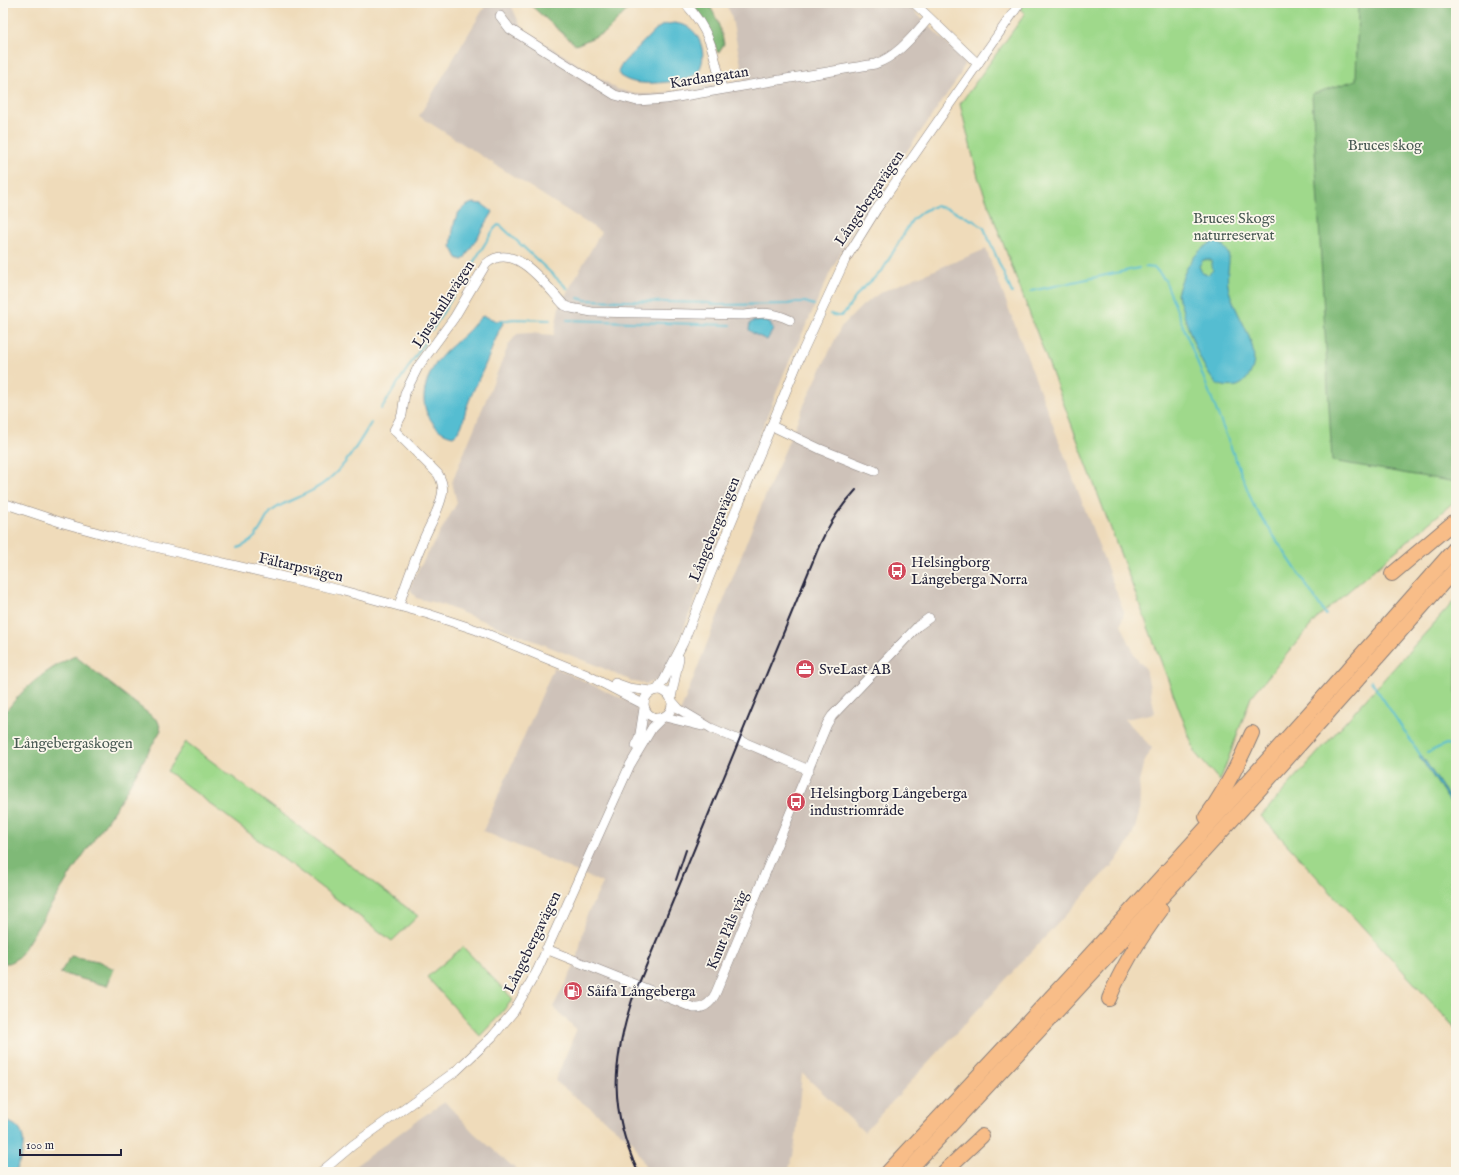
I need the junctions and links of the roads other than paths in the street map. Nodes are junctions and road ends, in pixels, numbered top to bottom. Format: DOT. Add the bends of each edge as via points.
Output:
graph roads {
  1 [pos="685,3"];
  2 [pos="914,3"];
  3 [pos="1020,3"];
  4 [pos="500,16"];
  5 [pos="930,18"];
  6 [pos="978,64"];
  7 [pos="722,90"];
  8 [pos="790,320"];
  9 [pos="772,426"];
  10 [pos="875,471"];
  11 [pos="3,503"];
  12 [pos="1456,520"];
  13 [pos="1456,546"];
  14 [pos="1456,568"];
  15 [pos="1392,574"];
  16 [pos="400,605"];
  17 [pos="929,618"];
  18 [pos="683,643"];
  19 [pos="587,675"];
  20 [pos="654,690"];
  21 [pos="671,699"];
  22 [pos="643,706"];
  23 [pos="663,717"];
  24 [pos="711,728"];
  25 [pos="1252,733"];
  26 [pos="630,765"];
  27 [pos="808,770"];
  28 [pos="1211,843"];
  29 [pos="1148,892"];
  30 [pos="546,950"];
  31 [pos="1109,999"];
  32 [pos="982,1136"];
  33 [pos="321,1172"];
  34 [pos="888,1172"];
  35 [pos="907,1172"];
  36 [pos="944,1172"];
  1 -- 7 [label="street" via="703,25 713,48"];
  2 -- 5 [label="street"];
  3 -- 6 [label="street, Långebergavägen"];
  4 -- 7 [label="street, Kardangatan" via="510,29 615,95 637,102"];
  5 -- 6 [label="street"];
  5 -- 7 [label="street, Kardangatan" via="897,53 875,64"];
  6 -- 9 [label="street, Långebergavägen" via="880,204 849,254 830,290"];
  8 -- 16 [label="street, Ljusekullavägen" via="778,314 760,313 745,315 592,312 571,308 564,306 520,261 507,257 492,259 486,264 454,318 418,367 406,393 402,415 394,430 438,474 443,489 440,503"];
  9 -- 10 [label="street"];
  9 -- 18 [label="street, Långebergavägen"];
  11 -- 16 [label="street, Fältarpsvägen" via="56,521 121,538"];
  12 -- 15 [label="highway"];
  13 -- 29 [label="highway"];
  14 -- 28 [label="highway"];
  16 -- 19 [label="street, Fältarpsvägen" via="477,630"];
  17 -- 27 [label="street, Knut Påls väg" via="918,626 832,716"];
  18 -- 20 [label="street, Långebergavägen" via="664,680"];
  18 -- 21 [label="street, Långebergavägen"];
  19 -- 20 [label="street, Fältarpsvägen" via="629,688"];
  19 -- 22 [label="street, Fältarpsvägen"];
  20 -- 21 [label="street" via="664,691"];
  20 -- 22 [label="street" via="646,695"];
  21 -- 23 [label="street" via="670,712"];
  21 -- 24 [label="street" via="679,709"];
  22 -- 23 [label="street" via="650,717"];
  22 -- 26 [label="street, Långebergavägen" via="640,734"];
  23 -- 24 [label="street"];
  23 -- 26 [label="street, Långebergavägen" via="652,728"];
  24 -- 27 [label="street"];
  25 -- 29 [label="highway" via="1238,766 1212,809"];
  26 -- 30 [label="street, Långebergavägen"];
  27 -- 30 [label="street, Knut Påls väg" via="715,994 707,1005 692,1008"];
  28 -- 31 [label="highway" via="1143,934 1124,966"];
  28 -- 35 [label="highway"];
  29 -- 34 [label="highway"];
  30 -- 33 [label="street, Långebergavägen" via="517,1007 475,1054"];
  32 -- 36 [label="highway"];
}
